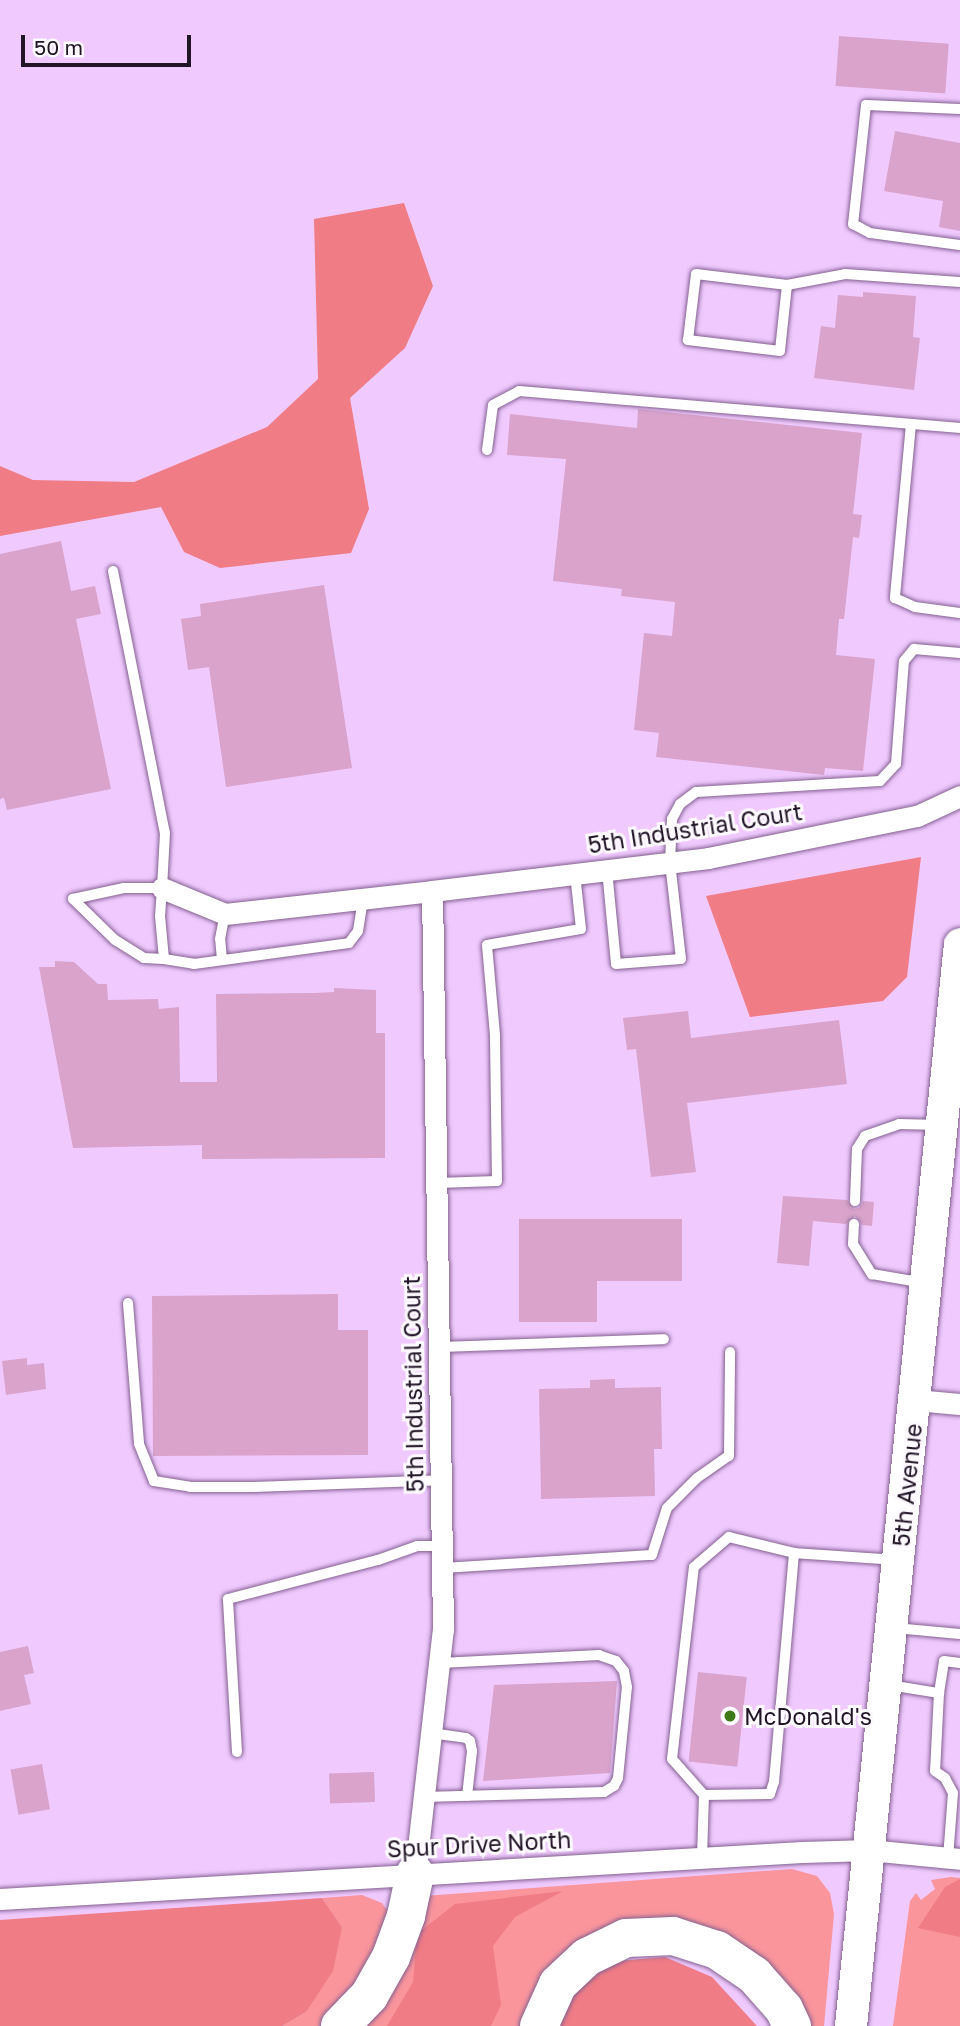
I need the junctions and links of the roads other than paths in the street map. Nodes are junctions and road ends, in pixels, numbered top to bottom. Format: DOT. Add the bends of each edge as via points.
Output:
graph roads {
  1 [pos="960,109"];
  2 [pos="960,245"];
  3 [pos="960,282"];
  4 [pos="788,285"];
  5 [pos="911,424"];
  6 [pos="960,428"];
  7 [pos="487,450"];
  8 [pos="113,571"];
  9 [pos="960,613"];
  10 [pos="960,653"];
  11 [pos="960,796"];
  12 [pos="670,862"];
  13 [pos="607,870"];
  14 [pos="575,874"];
  15 [pos="162,888"];
  16 [pos="432,891"];
  17 [pos="363,899"];
  18 [pos="225,915"];
  19 [pos="960,949"];
  20 [pos="164,959"];
  21 [pos="222,960"];
  22 [pos="942,1125"];
  23 [pos="437,1182"];
  24 [pos="855,1200"];
  25 [pos="854,1224"];
  26 [pos="927,1283"];
  27 [pos="128,1303"];
  28 [pos="664,1339"];
  29 [pos="439,1347"];
  30 [pos="730,1352"];
  31 [pos="915,1400"];
  32 [pos="960,1404"];
  33 [pos="441,1480"];
  34 [pos="442,1546"];
  35 [pos="794,1553"];
  36 [pos="899,1561"];
  37 [pos="443,1568"];
  38 [pos="892,1628"];
  39 [pos="960,1634"];
  40 [pos="960,1662"];
  41 [pos="440,1663"];
  42 [pos="886,1685"];
  43 [pos="939,1693"];
  44 [pos="432,1733"];
  45 [pos="237,1752"];
  46 [pos="957,1793"];
  47 [pos="704,1795"];
  48 [pos="467,1796"];
  49 [pos="424,1797"];
  50 [pos="869,1850"];
  51 [pos="702,1858"];
  52 [pos="954,1858"];
  53 [pos="415,1874"];
  54 [pos="0,1899"];
  55 [pos="340,2026"];
  56 [pos="539,2026"];
  57 [pos="792,2026"];
  58 [pos="851,2026"];
  1 -- 2 [label="lane" via="866,105 853,224 870,233"];
  3 -- 4 [label="lane" via="845,274"];
  4 -- 4 [label="lane" via="696,274 688,340 780,351"];
  5 -- 6 [label="lane"];
  5 -- 7 [label="lane" via="519,391 493,405"];
  5 -- 9 [label="lane" via="895,598 915,607"];
  8 -- 15 [label="lane" via="164,833"];
  10 -- 12 [label="lane" via="914,649 904,661 896,764 880,781 696,792 680,804 672,819"];
  11 -- 12 [label="street, 5th Industrial Court" via="917,816"];
  12 -- 13 [label="street, 5th Industrial Court"];
  12 -- 13 [label="lane" via="681,959 617,964"];
  13 -- 14 [label="street, 5th Industrial Court"];
  14 -- 16 [label="street, 5th Industrial Court"];
  14 -- 23 [label="lane" via="581,929 487,945 495,1035 497,1181"];
  15 -- 18 [label="street, 5th Industrial Court"];
  15 -- 20 [label="lane"];
  15 -- 20 [label="lane" via="124,888 73,899 115,940 144,958"];
  16 -- 17 [label="street, 5th Industrial Court"];
  16 -- 23 [label="street, 5th Industrial Court"];
  17 -- 18 [label="street, 5th Industrial Court"];
  17 -- 21 [label="lane" via="358,931 349,943"];
  18 -- 21 [label="lane"];
  19 -- 22 [label="main road, 5th Avenue"];
  20 -- 21 [label="lane" via="194,964"];
  22 -- 24 [label="lane" via="899,1124 864,1136 858,1149"];
  22 -- 26 [label="main road, 5th Avenue"];
  23 -- 29 [label="street, 5th Industrial Court"];
  25 -- 26 [label="lane" via="853,1244 872,1274"];
  26 -- 31 [label="main road, 5th Avenue"];
  27 -- 33 [label="lane" via="139,1444 154,1481 190,1487 254,1487"];
  28 -- 29 [label="lane"];
  29 -- 33 [label="street, 5th Industrial Court"];
  30 -- 37 [label="lane" via="729,1456 697,1478 667,1508 652,1555"];
  31 -- 32 [label="street"];
  31 -- 36 [label="main road, 5th Avenue"];
  33 -- 34 [label="street, 5th Industrial Court"];
  34 -- 37 [label="street, 5th Industrial Court"];
  34 -- 45 [label="lane" via="417,1546 229,1598"];
  35 -- 36 [label="lane"];
  35 -- 47 [label="lane" via="770,1794"];
  35 -- 47 [label="lane" via="729,1537 694,1567 673,1759"];
  36 -- 38 [label="main road, 5th Avenue"];
  37 -- 41 [label="street, 5th Industrial Court"];
  38 -- 39 [label="lane"];
  38 -- 42 [label="main road, 5th Avenue"];
  40 -- 43 [label="lane" via="944,1661"];
  41 -- 44 [label="street, 5th Industrial Court"];
  41 -- 48 [label="lane" via="599,1655 616,1661 624,1671 627,1688 614,1786 604,1792"];
  42 -- 43 [label="lane"];
  42 -- 50 [label="main road, 5th Avenue"];
  43 -- 46 [label="lane" via="934,1771"];
  44 -- 48 [label="lane" via="470,1741"];
  44 -- 49 [label="street, 5th Industrial Court"];
  46 -- 52 [label="lane"];
  47 -- 51 [label="lane"];
  48 -- 49 [label="lane"];
  49 -- 53 [label="street, 5th Industrial Court"];
  50 -- 51 [label="street, Spur Drive North"];
  50 -- 52 [label="street, Spur Drive North"];
  50 -- 58 [label="main road, 5th Avenue"];
  51 -- 53 [label="street, Spur Drive North"];
  53 -- 54 [label="street, Spur Drive North"];
  53 -- 55 [label="highway" via="391,1957 369,1996"];
  56 -- 57 [label="highway" via="558,1984 587,1957 626,1938 673,1936 717,1950 754,1975"];
}
